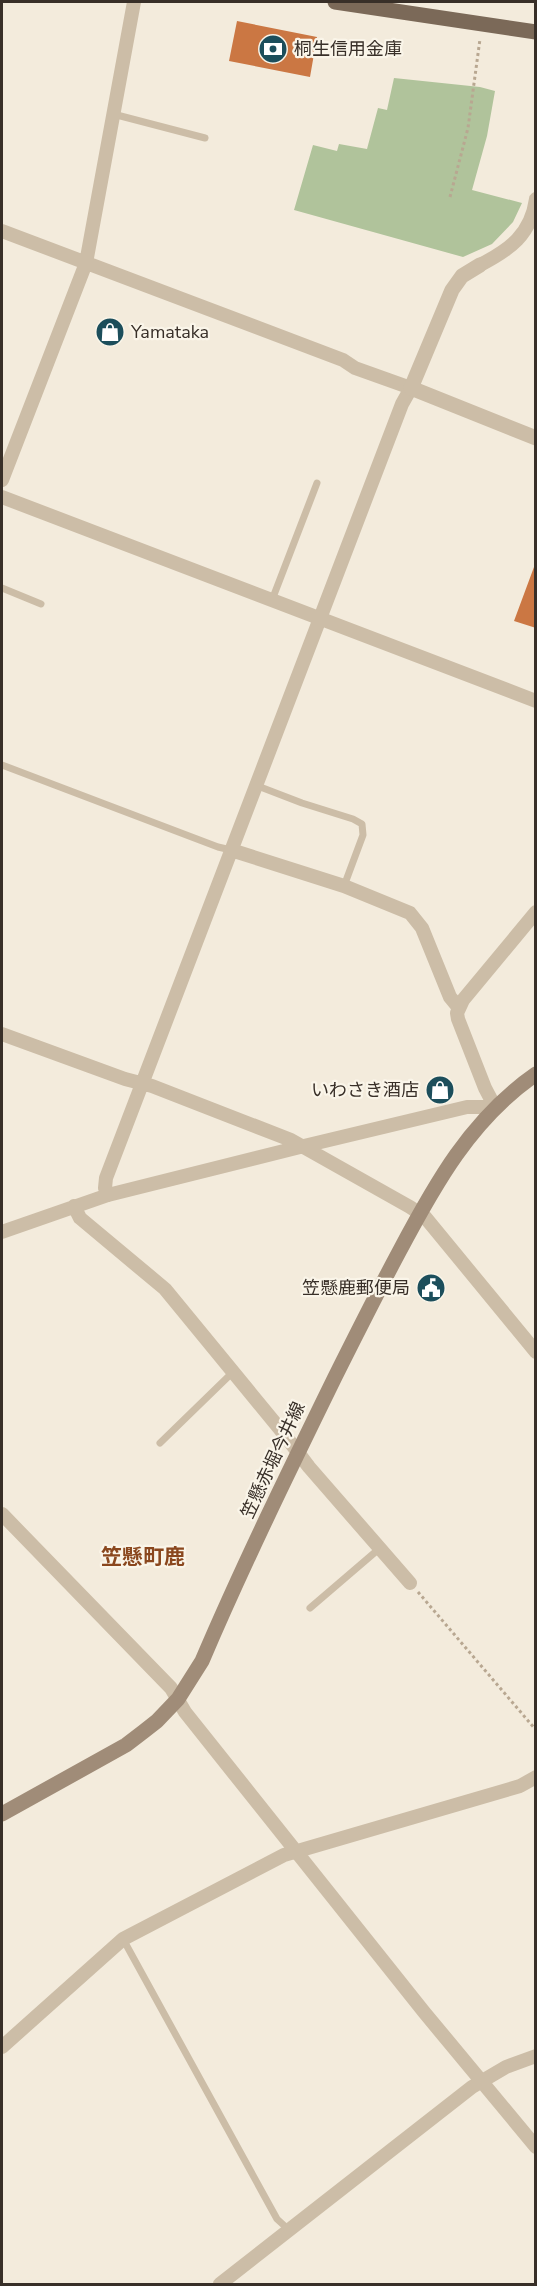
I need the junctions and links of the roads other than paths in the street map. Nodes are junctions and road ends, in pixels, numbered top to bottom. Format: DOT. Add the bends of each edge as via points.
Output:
graph roads {
  1 [pos="134,2"];
  2 [pos="335,2"];
  3 [pos="536,32"];
  4 [pos="113,114"];
  5 [pos="205,138"];
  6 [pos="536,199"];
  7 [pos="2,231"];
  8 [pos="86,263"];
  9 [pos="480,265"];
  10 [pos="411,388"];
  11 [pos="536,438"];
  12 [pos="2,480"];
  13 [pos="316,483"];
  14 [pos="2,497"];
  15 [pos="2,588"];
  16 [pos="272,600"];
  17 [pos="41,604"];
  18 [pos="319,618"];
  19 [pos="536,701"];
  20 [pos="2,765"];
  21 [pos="255,785"];
  22 [pos="231,850"];
  23 [pos="344,886"];
  24 [pos="536,912"];
  25 [pos="459,1008"];
  26 [pos="2,1034"];
  27 [pos="536,1074"];
  28 [pos="142,1084"];
  29 [pos="495,1107"];
  30 [pos="304,1146"];
  31 [pos="108,1196"];
  32 [pos="74,1206"];
  33 [pos="419,1214"];
  34 [pos="2,1232"];
  35 [pos="536,1352"];
  36 [pos="233,1372"];
  37 [pos="160,1443"];
  38 [pos="298,1452"];
  39 [pos="2,1514"];
  40 [pos="380,1548"];
  41 [pos="410,1583"];
  42 [pos="310,1608"];
  43 [pos="178,1699"];
  44 [pos="535,1779"];
  45 [pos="2,1814"];
  46 [pos="296,1850"];
  47 [pos="123,1939"];
  48 [pos="2,2047"];
  49 [pos="536,2056"];
  50 [pos="482,2082"];
  51 [pos="536,2147"];
  52 [pos="288,2230"];
  53 [pos="220,2284"];
  1 -- 4 [label="street"];
  2 -- 3 [label="main road"];
  4 -- 5 [label="lane"];
  4 -- 8 [label="street"];
  6 -- 9 [label="street" via="518,238 505,252"];
  7 -- 8 [label="street"];
  8 -- 10 [label="street"];
  8 -- 12 [label="street"];
  9 -- 10 [label="street" via="456,283"];
  10 -- 11 [label="street"];
  10 -- 18 [label="street"];
  13 -- 16 [label="lane"];
  14 -- 16 [label="street"];
  15 -- 17 [label="lane"];
  16 -- 18 [label="street"];
  18 -- 19 [label="street"];
  18 -- 21 [label="street"];
  20 -- 22 [label="lane"];
  21 -- 22 [label="street"];
  21 -- 23 [label="lane" via="362,824 363,835"];
  22 -- 23 [label="street"];
  22 -- 28 [label="street"];
  23 -- 25 [label="street" via="414,916 450,997"];
  24 -- 25 [label="street"];
  25 -- 29 [label="street" via="458,1019"];
  26 -- 28 [label="street"];
  27 -- 29 [label="main road, 笠懸赤堀今井線"];
  28 -- 30 [label="street"];
  28 -- 31 [label="street" via="106,1178"];
  29 -- 30 [label="street" via="467,1107"];
  29 -- 33 [label="main road, 笠懸赤堀今井線" via="452,1159"];
  30 -- 31 [label="street"];
  30 -- 33 [label="street"];
  31 -- 32 [label="street"];
  32 -- 34 [label="street"];
  32 -- 36 [label="street" via="80,1218 165,1289"];
  33 -- 35 [label="street"];
  33 -- 38 [label="main road, 笠懸赤堀今井線"];
  36 -- 37 [label="lane"];
  36 -- 38 [label="street"];
  38 -- 40 [label="street"];
  38 -- 43 [label="main road, 笠懸赤堀今井線" via="202,1660"];
  39 -- 43 [label="street"];
  40 -- 41 [label="street"];
  40 -- 42 [label="lane"];
  43 -- 45 [label="main road, 笠懸赤堀今井線" via="126,1745"];
  43 -- 46 [label="street"];
  44 -- 46 [label="street"];
  46 -- 47 [label="street"];
  46 -- 50 [label="street"];
  47 -- 48 [label="street"];
  47 -- 52 [label="lane" via="278,2219"];
  49 -- 50 [label="street" via="506,2067"];
  50 -- 51 [label="street"];
  50 -- 52 [label="street"];
  52 -- 53 [label="street"];
}
